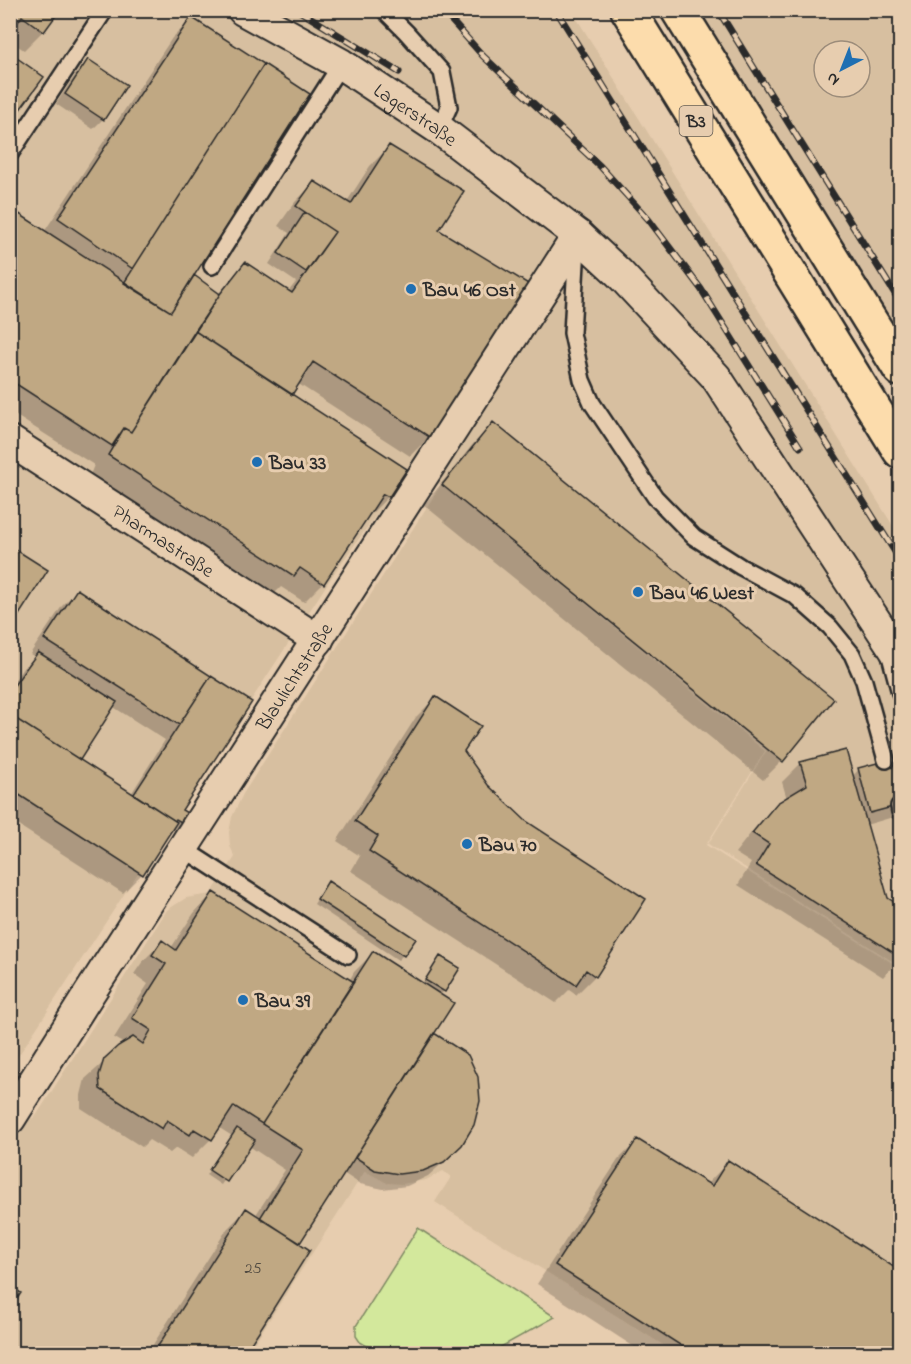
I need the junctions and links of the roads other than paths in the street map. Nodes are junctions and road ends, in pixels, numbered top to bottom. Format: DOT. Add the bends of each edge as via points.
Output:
graph roads {
  1 [pos="105,10"];
  2 [pos="243,10"];
  3 [pos="384,10"];
  4 [pos="628,10"];
  5 [pos="678,10"];
  6 [pos="341,64"];
  7 [pos="439,129"];
  8 [pos="10,154"];
  9 [pos="578,234"];
  10 [pos="212,266"];
  11 [pos="900,369"];
  12 [pos="10,441"];
  13 [pos="900,451"];
  14 [pos="884,634"];
  15 [pos="318,640"];
  16 [pos="900,658"];
  17 [pos="900,693"];
  18 [pos="886,760"];
  19 [pos="184,849"];
  20 [pos="348,955"];
  21 [pos="10,1119"];
  1 -- 8 [label="lane"];
  2 -- 6 [label="street, Lagerstraße"];
  3 -- 7 [label="lane" via="442,72 448,107"];
  4 -- 13 [label="main road, B3"];
  5 -- 11 [label="main road, B3"];
  6 -- 7 [label="street, Lagerstraße"];
  6 -- 10 [label="lane"];
  7 -- 9 [label="street, Lagerstraße"];
  9 -- 14 [label="street, Lagerstraße" via="716,377"];
  9 -- 15 [label="street, Blaulichtstraße"];
  9 -- 18 [label="lane" via="572,333 582,380 592,403 655,497 694,537 795,596 830,627 852,654 864,681"];
  12 -- 15 [label="street, Pharmastraße"];
  14 -- 16 [label="street, Lagerstraße"];
  14 -- 17 [label="lane"];
  15 -- 19 [label="street, Blaulichtstraße"];
  19 -- 20 [label="lane"];
  19 -- 21 [label="street, Blaulichtstraße"];
}
